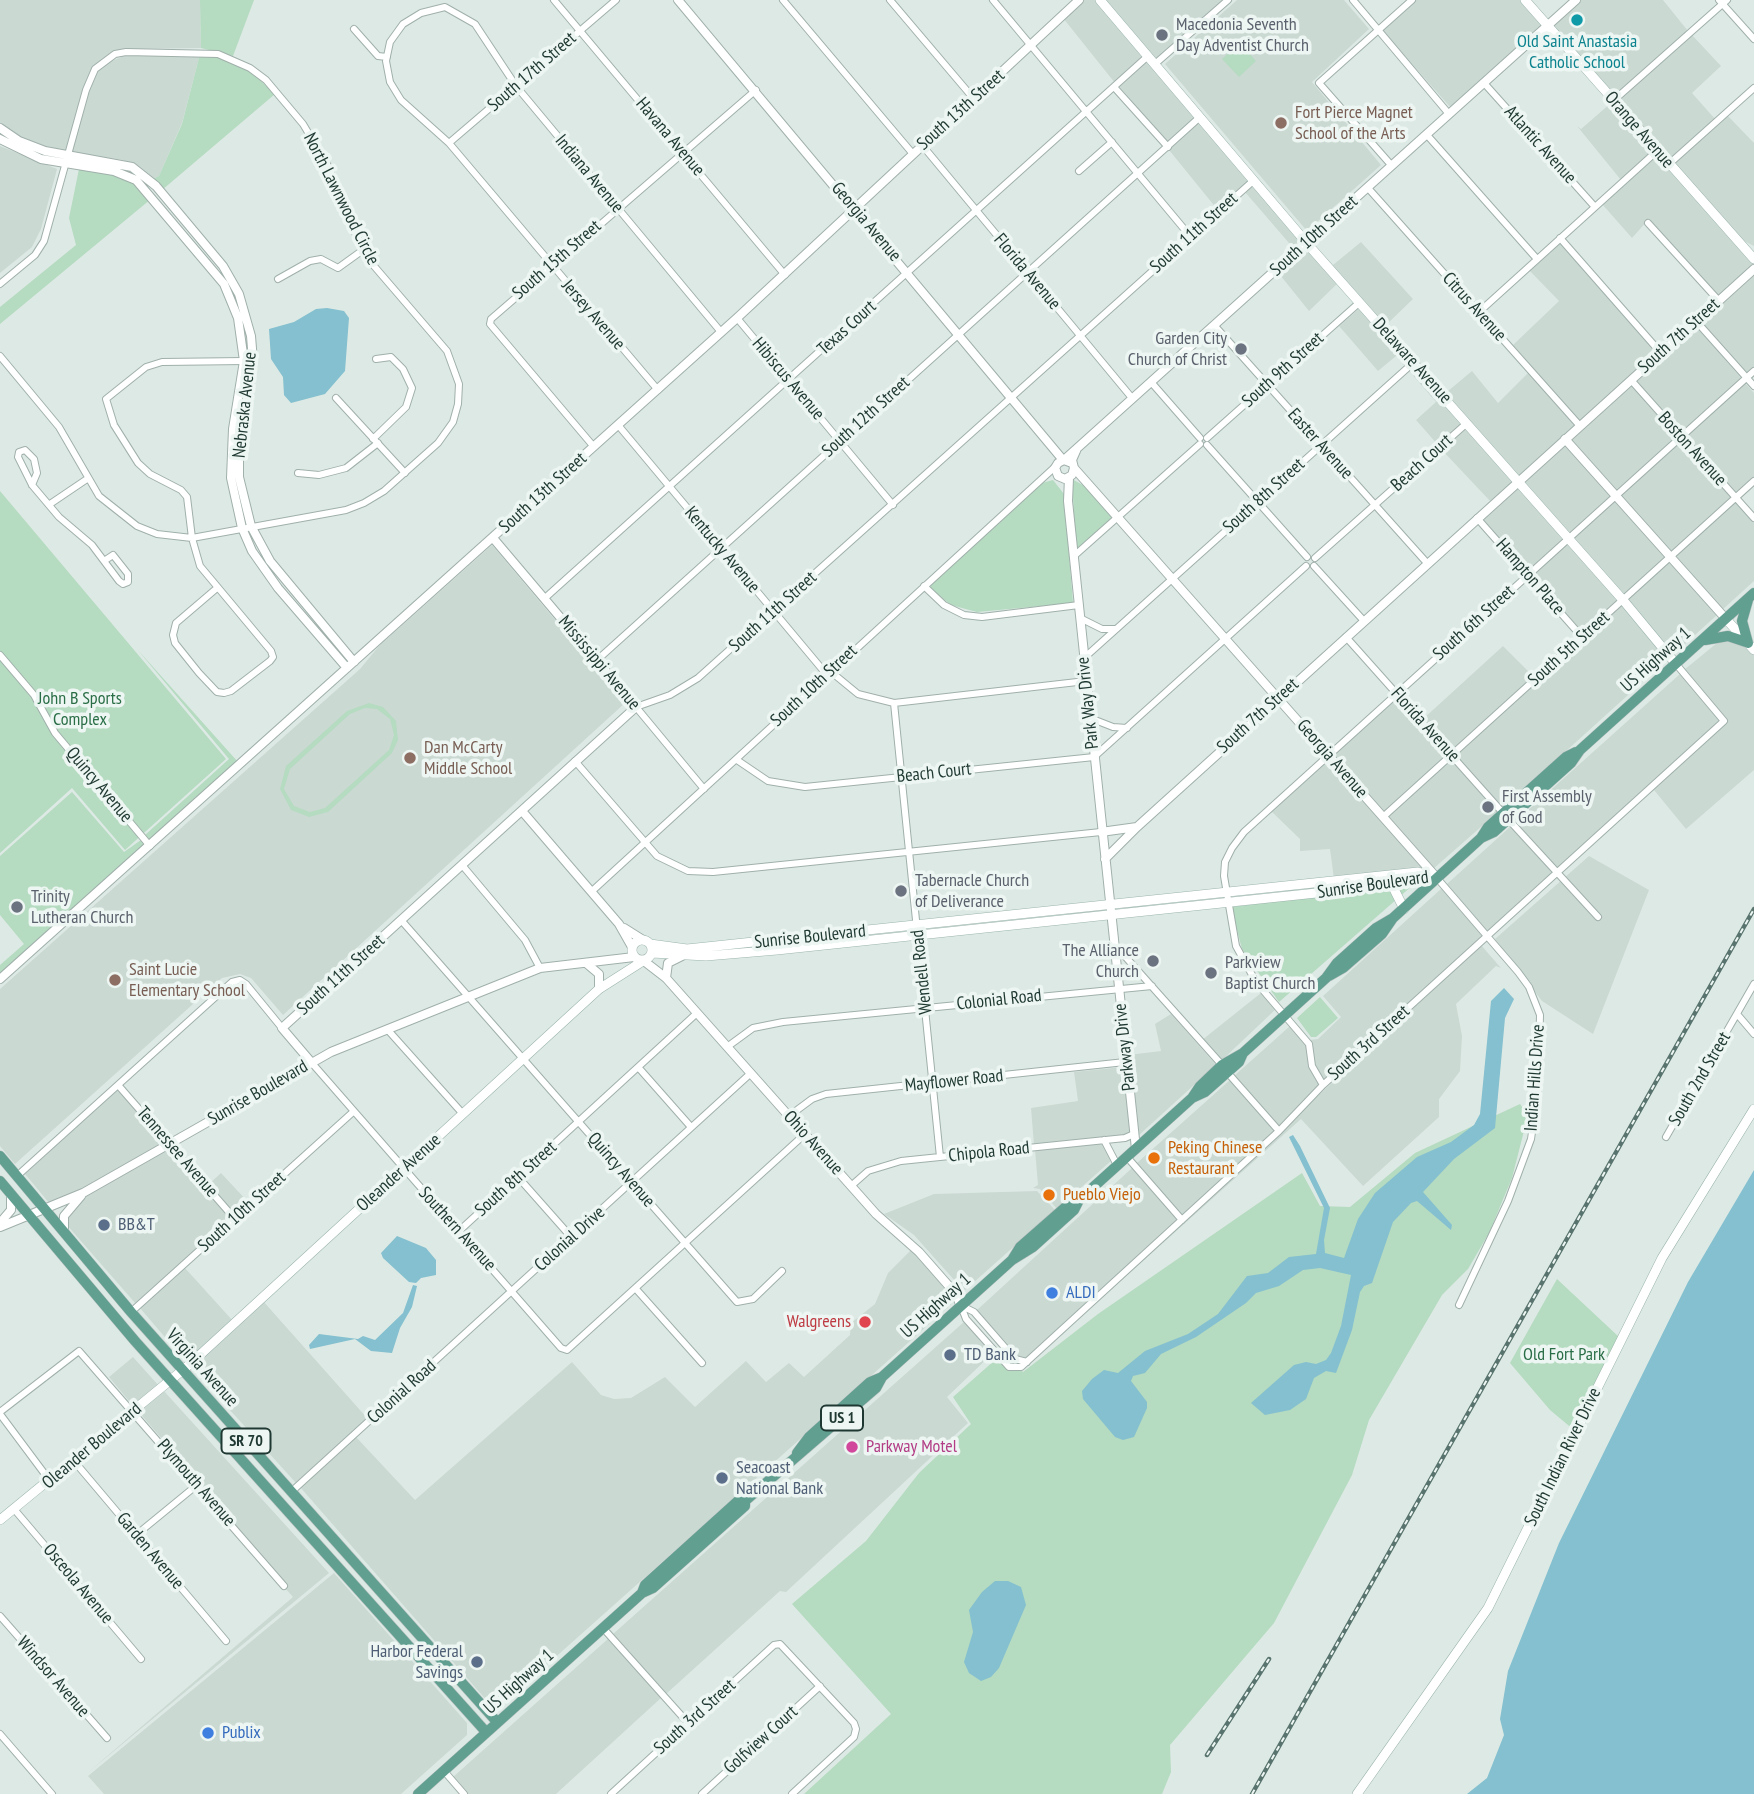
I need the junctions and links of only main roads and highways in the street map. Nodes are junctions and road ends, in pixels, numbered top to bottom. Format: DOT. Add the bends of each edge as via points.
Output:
graph roads {
  1 [pos="1100,0"];
  2 [pos="1525,0"];
  3 [pos="1738,242"];
  4 [pos="1754,249"];
  5 [pos="1754,259"];
  6 [pos="1752,595"];
  7 [pos="1726,618"];
  8 [pos="1701,641"];
  9 [pos="1749,645"];
  10 [pos="1676,664"];
  11 [pos="1437,878"];
  12 [pos="1392,885"];
  13 [pos="1227,898"];
  14 [pos="1404,909"];
  15 [pos="918,930"];
  16 [pos="641,952"];
  17 [pos="1754,1109"];
  18 [pos="0,1156"];
  19 [pos="0,1181"];
  20 [pos="183,1370"];
  21 [pos="170,1381"];
  22 [pos="0,1520"];
  23 [pos="326,1552"];
  24 [pos="358,1566"];
  25 [pos="497,1722"];
  26 [pos="486,1732"];
  27 [pos="418,1794"];
  28 [pos="1357,1794"];
  1 -- 10 [label="main road, Delaware Avenue"];
  2 -- 3 [label="main road, Orange Avenue"];
  3 -- 4 [label="main road"];
  3 -- 5 [label="main road, Orange Avenue"];
  6 -- 7 [label="main road, US Highway 1 / US 1"];
  6 -- 9 [label="main road" via="1742,621"];
  7 -- 8 [label="main road, US Highway 1 / US 1"];
  7 -- 9 [label="main road"];
  8 -- 9 [label="main road" via="1721,635"];
  8 -- 10 [label="main road, US Highway 1 / US 1"];
  10 -- 11 [label="main road, US Highway 1 / US 1" via="1580,750 1566,757"];
  11 -- 12 [label="main road, Sunrise Boulevard"];
  11 -- 13 [label="main road, Sunrise Boulevard" via="1418,872"];
  11 -- 14 [label="main road, US Highway 1 / US 1"];
  12 -- 13 [label="main road, Sunrise Boulevard"];
  12 -- 14 [label="main road"];
  13 -- 15 [label="main road, Sunrise Boulevard"];
  14 -- 25 [label="main road, US Highway 1 / US 1" via="1343,968 1242,1053 1239,1062 1224,1069 1205,1092 1192,1098 1069,1204 882,1377 870,1382 819,1428 745,1506"];
  15 -- 16 [label="main road, Sunrise Boulevard"];
  15 -- 16 [label="main road, Sunrise Boulevard" via="777,950 682,956"];
  16 -- 20 [label="main road, Oleander Avenue"];
  17 -- 28 [label="main road, South Indian River Drive" via="1662,1258 1488,1608"];
  18 -- 20 [label="main road, Virginia Avenue / SR 70"];
  19 -- 21 [label="main road, Virginia Avenue / SR 70"];
  20 -- 21 [label="main road, Oleander Boulevard"];
  20 -- 24 [label="main road, Virginia Avenue / SR 70"];
  21 -- 22 [label="main road, Oleander Boulevard"];
  21 -- 23 [label="main road, Virginia Avenue / SR 70"];
  23 -- 24 [label="main road"];
  23 -- 26 [label="main road, Virginia Avenue / SR 70"];
  24 -- 25 [label="main road, Virginia Avenue / SR 70"];
  25 -- 26 [label="main road, US Highway 1 / US 1"];
  26 -- 27 [label="main road, US Highway 1 / US 1"];
}
